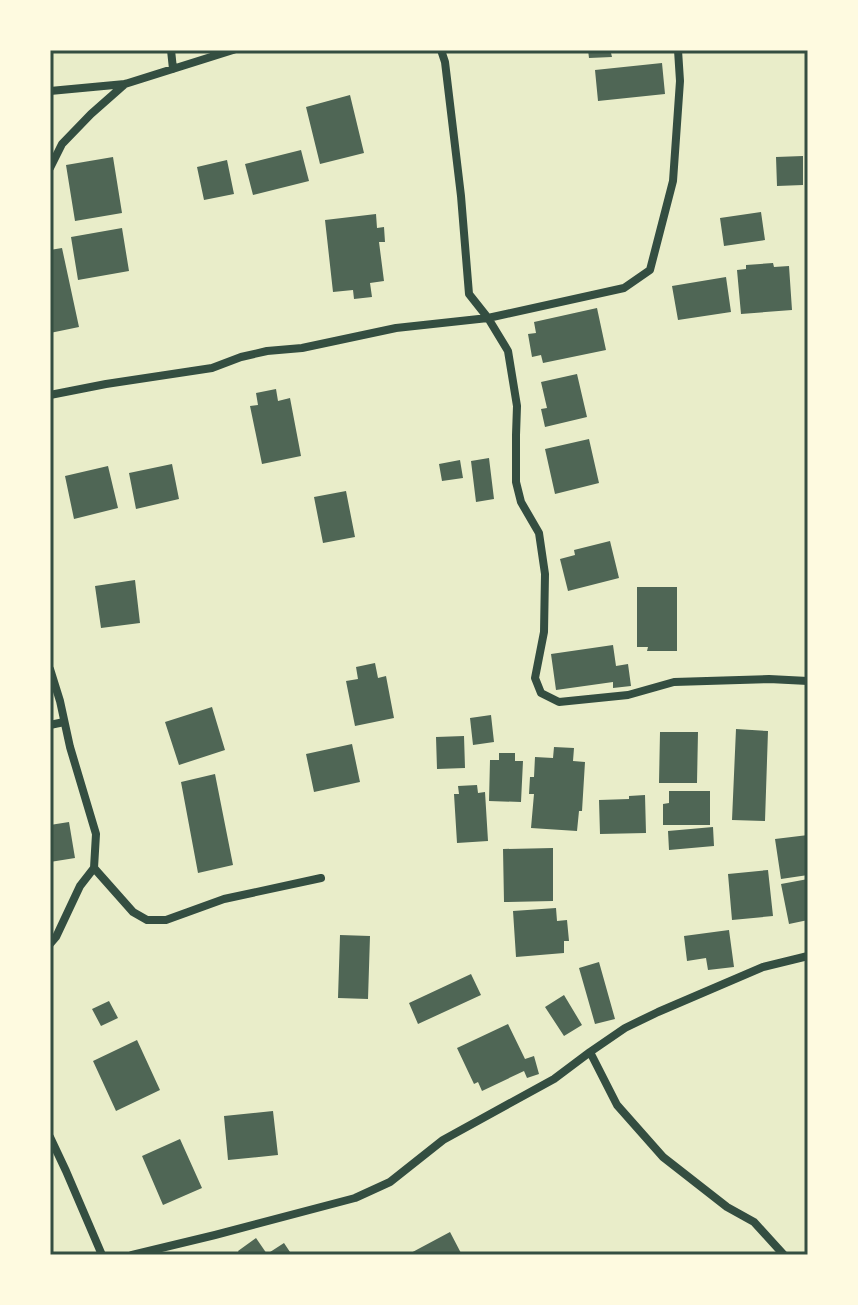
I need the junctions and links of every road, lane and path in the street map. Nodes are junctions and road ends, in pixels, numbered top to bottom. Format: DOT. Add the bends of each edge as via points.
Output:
graph roads {
  1 [pos="171,50"];
  2 [pos="233,50"];
  3 [pos="441,50"];
  4 [pos="678,50"];
  5 [pos="173,69"];
  6 [pos="125,84"];
  7 [pos="50,91"];
  8 [pos="50,168"];
  9 [pos="488,318"];
  10 [pos="50,395"];
  11 [pos="50,669"];
  12 [pos="808,681"];
  13 [pos="64,722"];
  14 [pos="50,725"];
  15 [pos="94,868"];
  16 [pos="321,878"];
  17 [pos="50,944"];
  18 [pos="808,956"];
  19 [pos="590,1052"];
  20 [pos="50,1137"];
  21 [pos="102,1255"];
  22 [pos="132,1255"];
  23 [pos="784,1255"];
  1 -- 5 [label="street"];
  2 -- 5 [label="street"];
  3 -- 9 [label="street" via="469,294"];
  4 -- 9 [label="street" via="673,181 650,270 624,288"];
  5 -- 6 [label="street"];
  6 -- 7 [label="street"];
  6 -- 8 [label="street" via="62,144"];
  9 -- 10 [label="street" via="396,328 254,354 212,368"];
  9 -- 12 [label="street" via="508,351 517,406 516,482 539,533 545,574 544,632 535,678 541,693 559,702 628,695 674,682"];
  11 -- 13 [label="street"];
  13 -- 14 [label="street"];
  13 -- 15 [label="street" via="96,834"];
  15 -- 16 [label="street" via="133,912 147,920 166,920 224,899"];
  15 -- 17 [label="street"];
  18 -- 19 [label="street" via="763,967 658,1012"];
  19 -- 22 [label="street" via="554,1079 443,1140 390,1182 355,1198"];
  19 -- 23 [label="street" via="617,1105 663,1157 754,1222"];
  20 -- 21 [label="street"];
}
